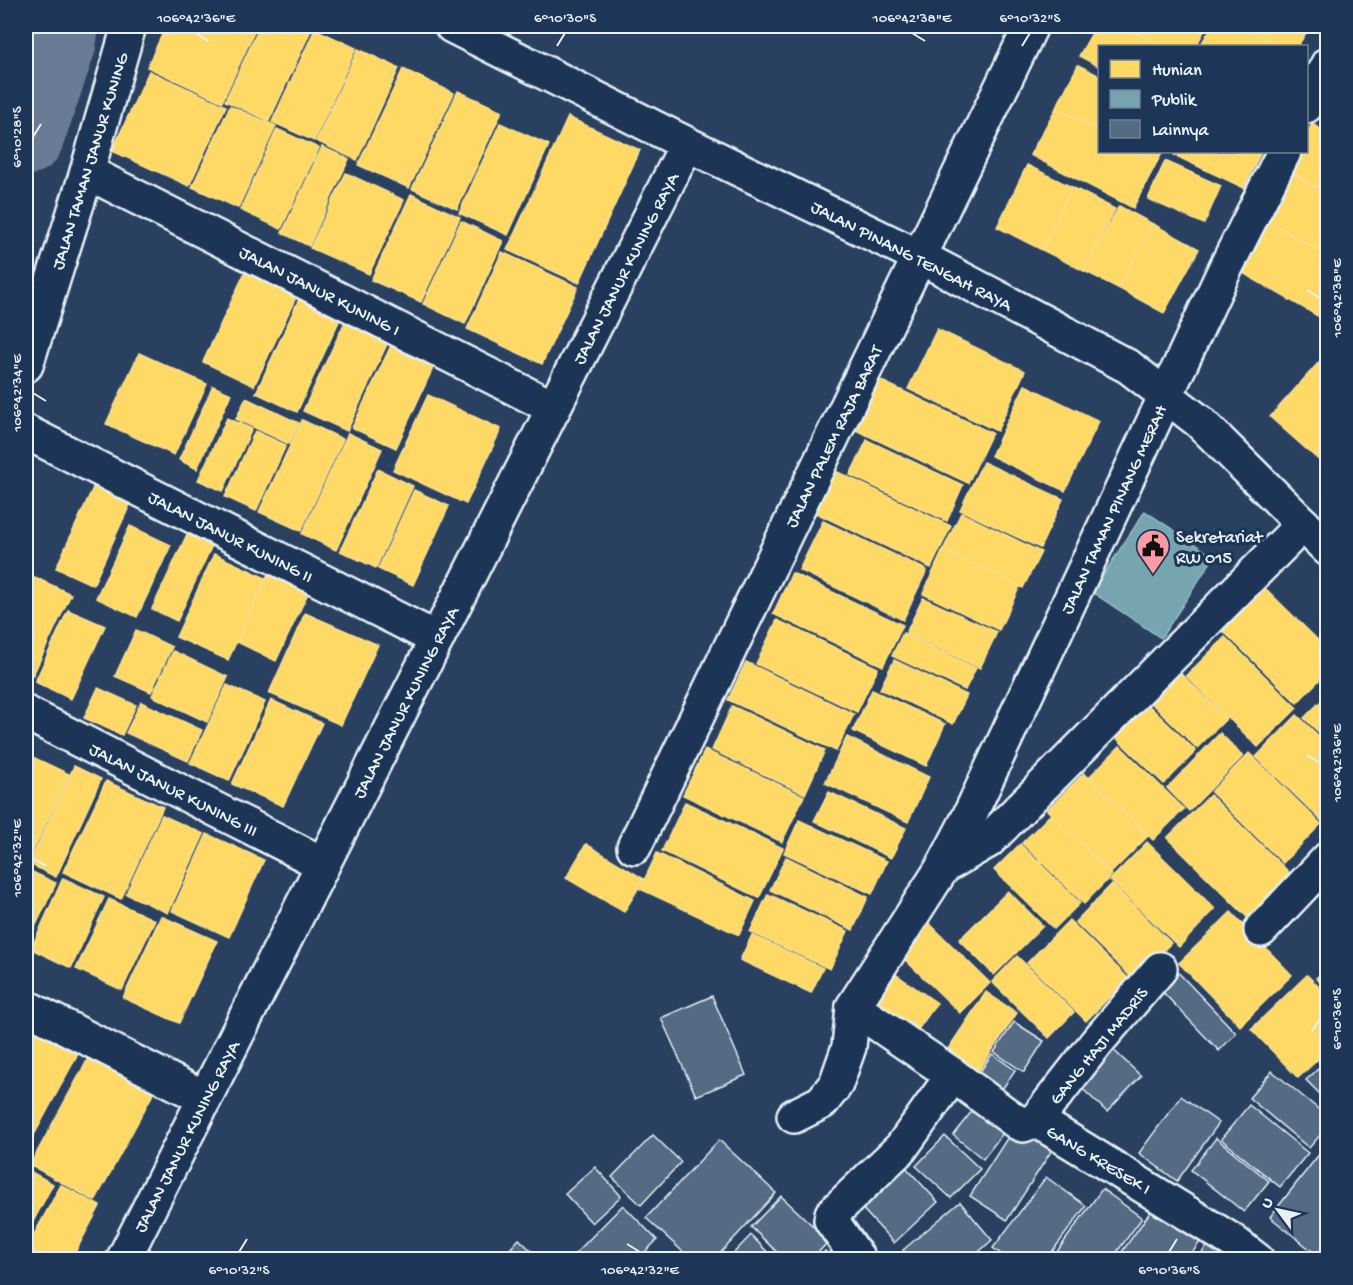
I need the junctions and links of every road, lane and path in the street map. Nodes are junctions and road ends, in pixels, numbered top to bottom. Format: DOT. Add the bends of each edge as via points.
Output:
graph roads {
  1 [pos="129,26"];
  2 [pos="452,26"];
  3 [pos="1031,26"];
  4 [pos="1328,64"];
  5 [pos="1308,102"];
  6 [pos="687,144"];
  7 [pos="1283,153"];
  8 [pos="87,172"];
  9 [pos="920,257"];
  10 [pos="26,365"];
  11 [pos="1167,394"];
  12 [pos="554,408"];
  13 [pos="26,432"];
  14 [pos="1303,524"];
  15 [pos="1328,549"];
  16 [pos="437,639"];
  17 [pos="26,713"];
  18 [pos="634,847"];
  19 [pos="1328,859"];
  20 [pos="323,864"];
  21 [pos="943,867"];
  22 [pos="1261,930"];
  23 [pos="1160,969"];
  24 [pos="26,1007"];
  25 [pos="852,1007"];
  26 [pos="953,1075"];
  27 [pos="205,1098"];
  28 [pos="794,1116"];
  29 [pos="1036,1120"];
  30 [pos="123,1260"];
  31 [pos="859,1260"];
  32 [pos="1257,1260"];
  1 -- 8 [label="street, JALAN TAMAN JANUR KUNING"];
  2 -- 6 [label="street, JALAN PINANG TENGAH RAYA"];
  3 -- 9 [label="street, JALAN PALEM RAJA BARAT"];
  4 -- 5 [label="street"];
  6 -- 9 [label="street, JALAN PINANG TENGAH RAYA"];
  6 -- 12 [label="street, JALAN JANUR KUNING RAYA"];
  7 -- 11 [label="street, JALAN TAMAN PINANG MERAH"];
  8 -- 10 [label="street, JALAN TAMAN JANUR KUNING"];
  8 -- 12 [label="street, JALAN JANUR KUNING I"];
  9 -- 11 [label="street, JALAN PINANG TENGAH RAYA" via="1129,367"];
  9 -- 18 [label="street, JALAN PALEM RAJA BARAT"];
  11 -- 14 [label="street, JALAN PINANG TENGAH RAYA"];
  11 -- 21 [label="street, JALAN TAMAN PINANG MERAH"];
  12 -- 16 [label="street, JALAN JANUR KUNING RAYA"];
  13 -- 16 [label="street, JALAN JANUR KUNING II"];
  14 -- 15 [label="street, JALAN PINANG TENGAH RAYA"];
  14 -- 21 [label="street, JALAN TAMAN PINANG MERAH" via="988,841"];
  16 -- 20 [label="street, JALAN JANUR KUNING RAYA"];
  17 -- 20 [label="street, JALAN JANUR KUNING III"];
  19 -- 22 [label="street"];
  20 -- 27 [label="street, JALAN JANUR KUNING RAYA"];
  21 -- 25 [label="street, JALAN TAMAN PINANG MERAH"];
  23 -- 29 [label="street, GANG HAJI MADRIS"];
  24 -- 27 [label="street"];
  25 -- 26 [label="street, GANG KRESEK I"];
  25 -- 28 [label="street, JALAN TAMAN PINANG MERAH" via="849,1047 836,1084 822,1101"];
  26 -- 29 [label="street, GANG KRESEK I" via="1018,1123"];
  26 -- 31 [label="street" via="901,1148 832,1214 831,1220"];
  27 -- 30 [label="street, JALAN JANUR KUNING RAYA"];
  29 -- 32 [label="street, GANG KRESEK I"];
}
